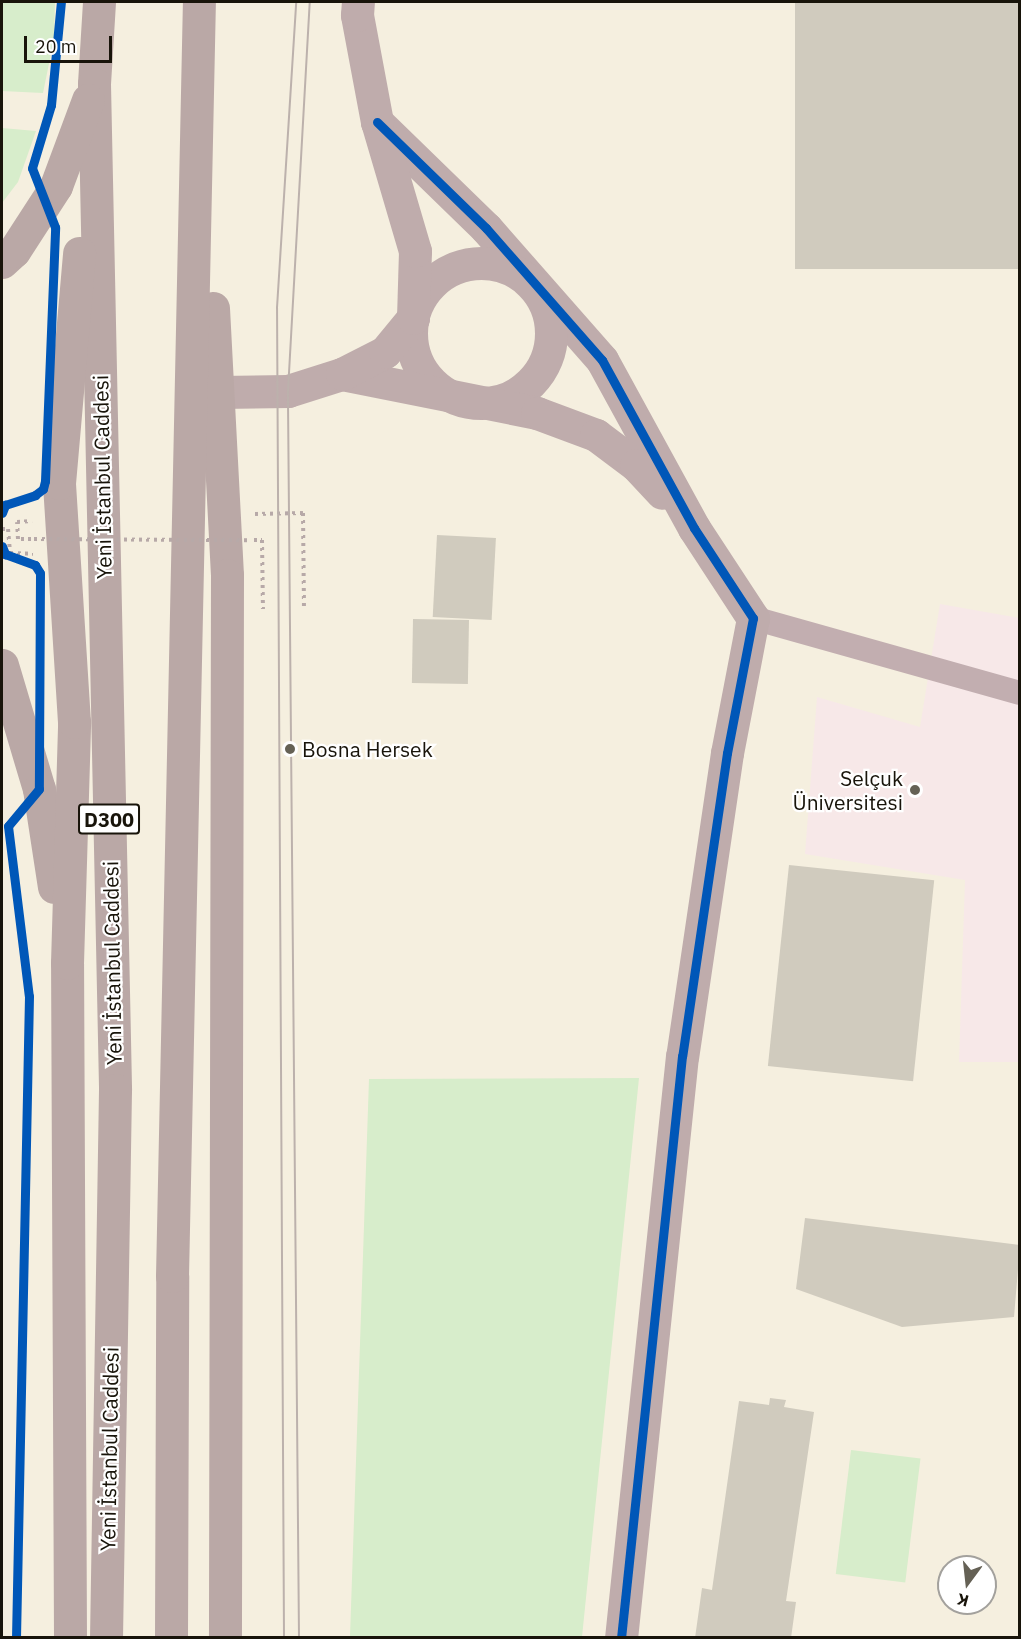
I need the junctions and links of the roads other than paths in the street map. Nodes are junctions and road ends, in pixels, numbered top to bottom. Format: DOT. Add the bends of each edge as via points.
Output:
graph roads {
  1 [pos="99,2"];
  2 [pos="199,2"];
  3 [pos="358,2"];
  4 [pos="94,84"];
  5 [pos="198,102"];
  6 [pos="377,122"];
  7 [pos="2,262"];
  8 [pos="540,293"];
  9 [pos="412,318"];
  10 [pos="342,374"];
  11 [pos="219,392"];
  12 [pos="460,399"];
  13 [pos="694,528"];
  14 [pos="753,618"];
  15 [pos="2,665"];
  16 [pos="1020,693"];
  17 [pos="67,963"];
  18 [pos="70,1638"];
  19 [pos="106,1638"];
  20 [pos="171,1638"];
  21 [pos="225,1638"];
  22 [pos="621,1638"];
  1 -- 4 [label="highway, Yeni İstanbul Caddesi / D300"];
  2 -- 5 [label="highway"];
  3 -- 6 [label="street" via="357,15"];
  4 -- 7 [label="highway" via="56,186 14,251"];
  4 -- 17 [label="highway" via="59,483 74,722"];
  4 -- 19 [label="highway, Yeni İstanbul Caddesi / D300" via="115,1090"];
  5 -- 11 [label="highway"];
  5 -- 20 [label="highway" via="172,1276"];
  6 -- 8 [label="street" via="486,228"];
  6 -- 9 [label="street" via="415,251"];
  8 -- 9 [label="street" via="523,277 502,266 479,263 456,267 436,279 421,296"];
  8 -- 12 [label="street" via="549,315 552,338 546,360 535,378 520,392 501,400 481,403"];
  8 -- 13 [label="street" via="602,360"];
  9 -- 10 [label="street" via="385,352"];
  9 -- 12 [label="street" via="414,349 426,377"];
  10 -- 11 [label="street" via="288,391"];
  10 -- 12 [label="street"];
  11 -- 21 [label="highway" via="228,575"];
  12 -- 13 [label="street" via="537,413 596,435 636,465"];
  13 -- 14 [label="street"];
  14 -- 16 [label="street"];
  14 -- 22 [label="street" via="727,753 682,1056"];
  15 -- 17 [label="highway" via="39,789"];
  17 -- 18 [label="highway"];
}
